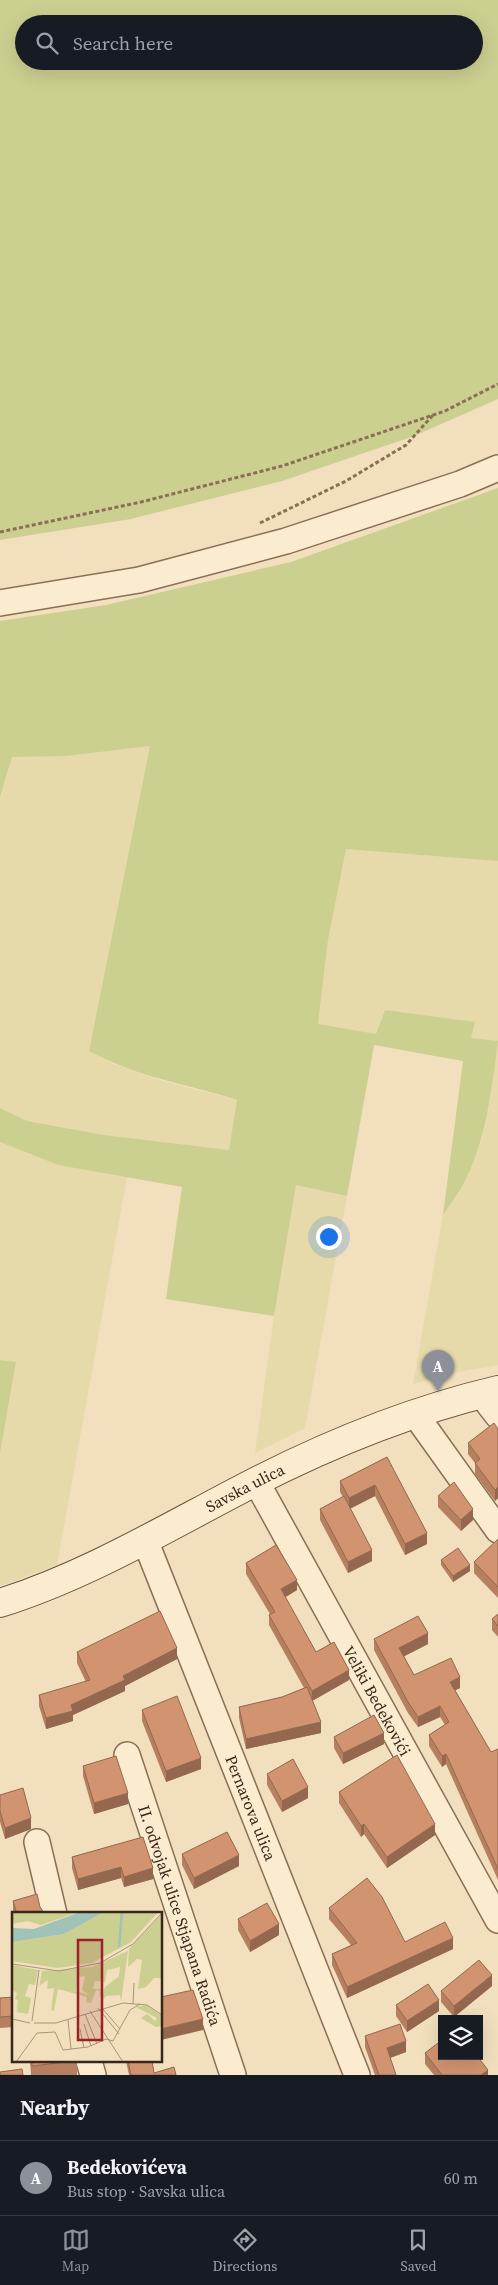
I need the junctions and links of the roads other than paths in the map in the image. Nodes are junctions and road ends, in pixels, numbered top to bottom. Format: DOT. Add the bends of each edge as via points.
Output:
graph roads {
  1 [pos="498,468"];
  2 [pos="0,603"];
  3 [pos="490,1392"];
  4 [pos="415,1414"];
  5 [pos="498,1416"];
  6 [pos="256,1481"];
  7 [pos="498,1530"];
  8 [pos="144,1540"];
  9 [pos="0,1603"];
  10 [pos="127,1755"];
  11 [pos="37,1842"];
  12 [pos="54,1912"];
  13 [pos="498,1920"];
  14 [pos="89,2062"];
  15 [pos="93,2075"];
  16 [pos="233,2075"];
  17 [pos="357,2075"];
  1 -- 2 [label="street" via="460,484 286,541 139,580"];
  3 -- 4 [label="street, Savska ulica"];
  3 -- 5 [label="street"];
  4 -- 6 [label="street, Savska ulica" via="362,1432"];
  4 -- 7 [label="street"];
  6 -- 8 [label="street, Savska ulica"];
  6 -- 13 [label="street, Veliki Bedekovići"];
  8 -- 9 [label="street, Savska ulica" via="60,1580"];
  8 -- 17 [label="street, Pernarova ulica"];
  10 -- 16 [label="street, II. odvojak ulice Stjapana Radića"];
  11 -- 12 [label="street"];
  14 -- 15 [label="street"];
}
